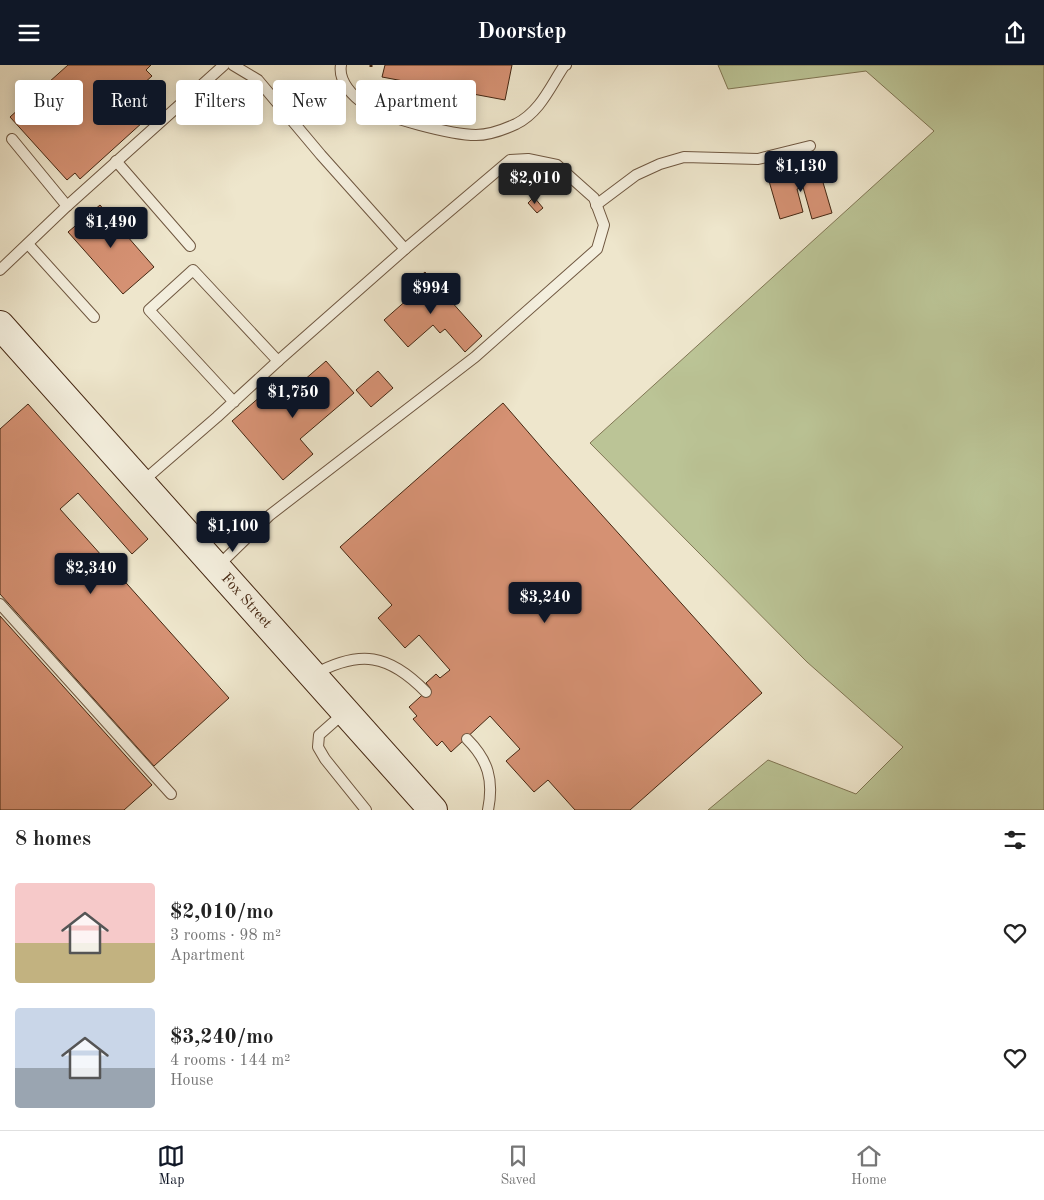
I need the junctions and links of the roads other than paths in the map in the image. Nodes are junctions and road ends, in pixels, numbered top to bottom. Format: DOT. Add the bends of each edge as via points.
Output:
graph roads {
  1 [pos="224,65"];
  2 [pos="233,65"];
  3 [pos="341,65"];
  4 [pos="566,65"];
  5 [pos="12,139"];
  6 [pos="810,146"];
  7 [pos="116,161"];
  8 [pos="596,205"];
  9 [pos="67,206"];
  10 [pos="28,243"];
  11 [pos="190,246"];
  12 [pos="405,249"];
  13 [pos="0,270"];
  14 [pos="94,317"];
  15 [pos="0,325"];
  16 [pos="278,361"];
  17 [pos="234,402"];
  18 [pos="142,483"];
  19 [pos="217,567"];
  20 [pos="0,605"];
  21 [pos="313,675"];
  22 [pos="426,692"];
  23 [pos="345,711"];
  24 [pos="467,739"];
  25 [pos="171,795"];
  26 [pos="366,810"];
  27 [pos="433,810"];
  28 [pos="488,810"];
  1 -- 7 [label="lane"];
  2 -- 12 [label="lane" via="258,80"];
  3 -- 4 [label="lane" via="346,86 367,106 465,135 505,129 533,113"];
  5 -- 9 [label="lane"];
  6 -- 8 [label="lane" via="758,159 684,157 636,175"];
  7 -- 9 [label="lane"];
  7 -- 11 [label="lane"];
  8 -- 12 [label="lane" via="594,198 557,165 528,159 510,160"];
  8 -- 19 [label="lane" via="604,225 597,249 475,357 270,515"];
  9 -- 10 [label="lane"];
  10 -- 13 [label="lane"];
  10 -- 14 [label="lane"];
  12 -- 16 [label="lane"];
  15 -- 18 [label="street, Fox Street"];
  16 -- 17 [label="lane"];
  16 -- 17 [label="lane" via="193,270 155,305 149,311"];
  17 -- 18 [label="lane"];
  18 -- 19 [label="street, Fox Street"];
  19 -- 21 [label="street, Fox Street"];
  20 -- 25 [label="lane"];
  21 -- 22 [label="lane" via="348,661 378,661 398,667"];
  21 -- 23 [label="street, Fox Street"];
  23 -- 26 [label="lane" via="320,735 318,747"];
  23 -- 27 [label="street, Fox Street"];
  24 -- 28 [label="lane" via="478,751 488,773"];
}
